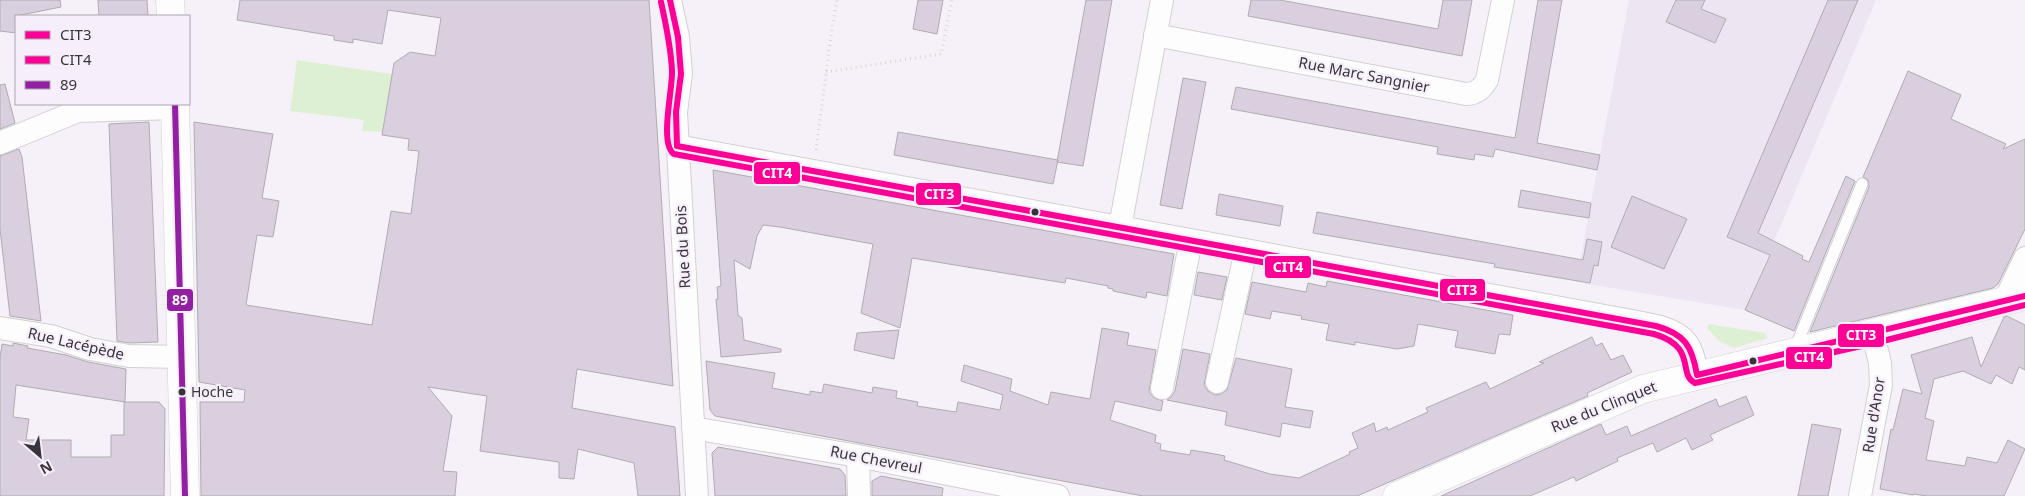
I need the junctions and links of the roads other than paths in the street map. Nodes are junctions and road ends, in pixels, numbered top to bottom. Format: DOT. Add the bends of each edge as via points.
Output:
graph roads {
  1 [pos="170,0"];
  2 [pos="670,0"];
  3 [pos="1162,0"];
  4 [pos="1502,0"];
  5 [pos="171,15"];
  6 [pos="1155,35"];
  7 [pos="175,106"];
  8 [pos="0,143"];
  9 [pos="677,146"];
  10 [pos="1862,184"];
  11 [pos="1120,227"];
  12 [pos="1191,240"];
  13 [pos="1246,250"];
  14 [pos="2025,258"];
  15 [pos="2015,298"];
  16 [pos="0,328"];
  17 [pos="1873,334"];
  18 [pos="1793,352"];
  19 [pos="183,357"];
  20 [pos="1697,375"];
  21 [pos="1217,382"];
  22 [pos="1162,388"];
  23 [pos="693,428"];
  24 [pos="858,456"];
  25 [pos="185,496"];
  26 [pos="698,496"];
  27 [pos="859,496"];
  28 [pos="1058,496"];
  29 [pos="1397,496"];
  30 [pos="1860,496"];
  1 -- 5 [label="street"];
  2 -- 9 [label="street, Rue du Bois" via="681,74 676,112"];
  3 -- 6 [label="street"];
  4 -- 6 [label="street, Rue Marc Sangnier" via="1487,80 1473,94"];
  6 -- 11 [label="street"];
  7 -- 8 [label="street" via="78,111"];
  7 -- 19 [label="street"];
  9 -- 11 [label="street"];
  9 -- 23 [label="street, Rue du Bois"];
  10 -- 18 [label="lane"];
  11 -- 12 [label="street"];
  12 -- 13 [label="street"];
  12 -- 22 [label="street"];
  13 -- 20 [label="street" via="1666,329 1686,342"];
  13 -- 21 [label="street"];
  14 -- 15 [label="street"];
  15 -- 17 [label="street, Rue du Clinquet"];
  16 -- 19 [label="street, Rue Lacépède" via="50,336 90,349 129,356"];
  17 -- 18 [label="street, Rue du Clinquet"];
  17 -- 30 [label="street, Rue d'Anor" via="1881,385"];
  18 -- 20 [label="street, Rue du Clinquet"];
  19 -- 25 [label="street"];
  20 -- 29 [label="street, Rue du Clinquet" via="1628,394"];
  23 -- 24 [label="street, Rue Chevreul"];
  23 -- 26 [label="street, Rue du Bois"];
  24 -- 27 [label="street"];
  24 -- 28 [label="street, Rue Chevreul"];
}
